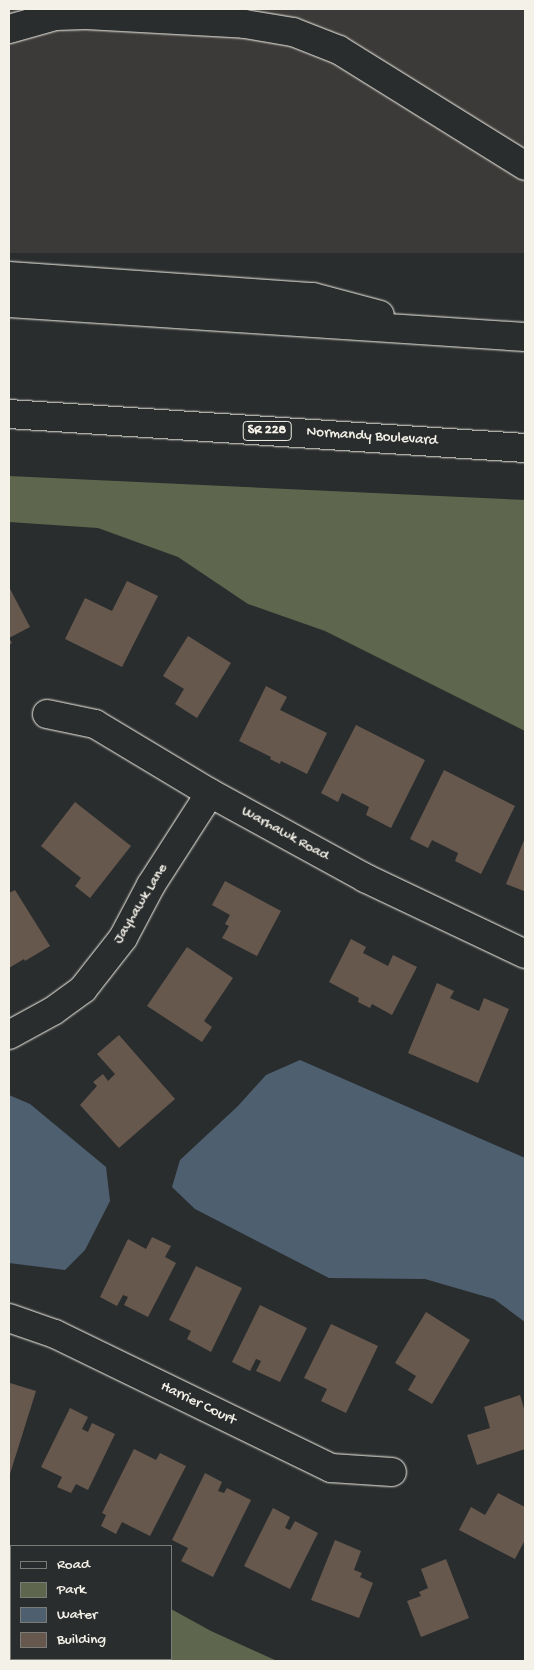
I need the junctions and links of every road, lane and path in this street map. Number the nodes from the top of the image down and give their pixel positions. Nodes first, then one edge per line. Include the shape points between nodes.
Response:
1 (183, 15) edge
2 (9, 28) edge
3 (525, 166) edge
4 (9, 276) edge
5 (9, 303) edge
6 (447, 332) junction
7 (525, 337) edge
8 (9, 414) edge
9 (525, 448) edge
10 (47, 714) dead end
11 (210, 793) junction
12 (525, 954) edge
13 (9, 1035) edge
14 (9, 1318) edge
15 (392, 1472) dead end

1 - 2 street via 69,15 43,18
1 - 3 street via 293,32 324,43
4 - 6 street via 313,297
5 - 6 street
6 - 7 street
8 - 9 street, Normandy Boulevard / SR 228
10 - 11 street, Warhawk Road via 95,724
11 - 12 street, Warhawk Road via 364,878
11 - 13 street, Jayhawk Lane via 151,885 123,938 83,989 53,1011
14 - 15 street, Harrier Court via 55,1334 331,1468

